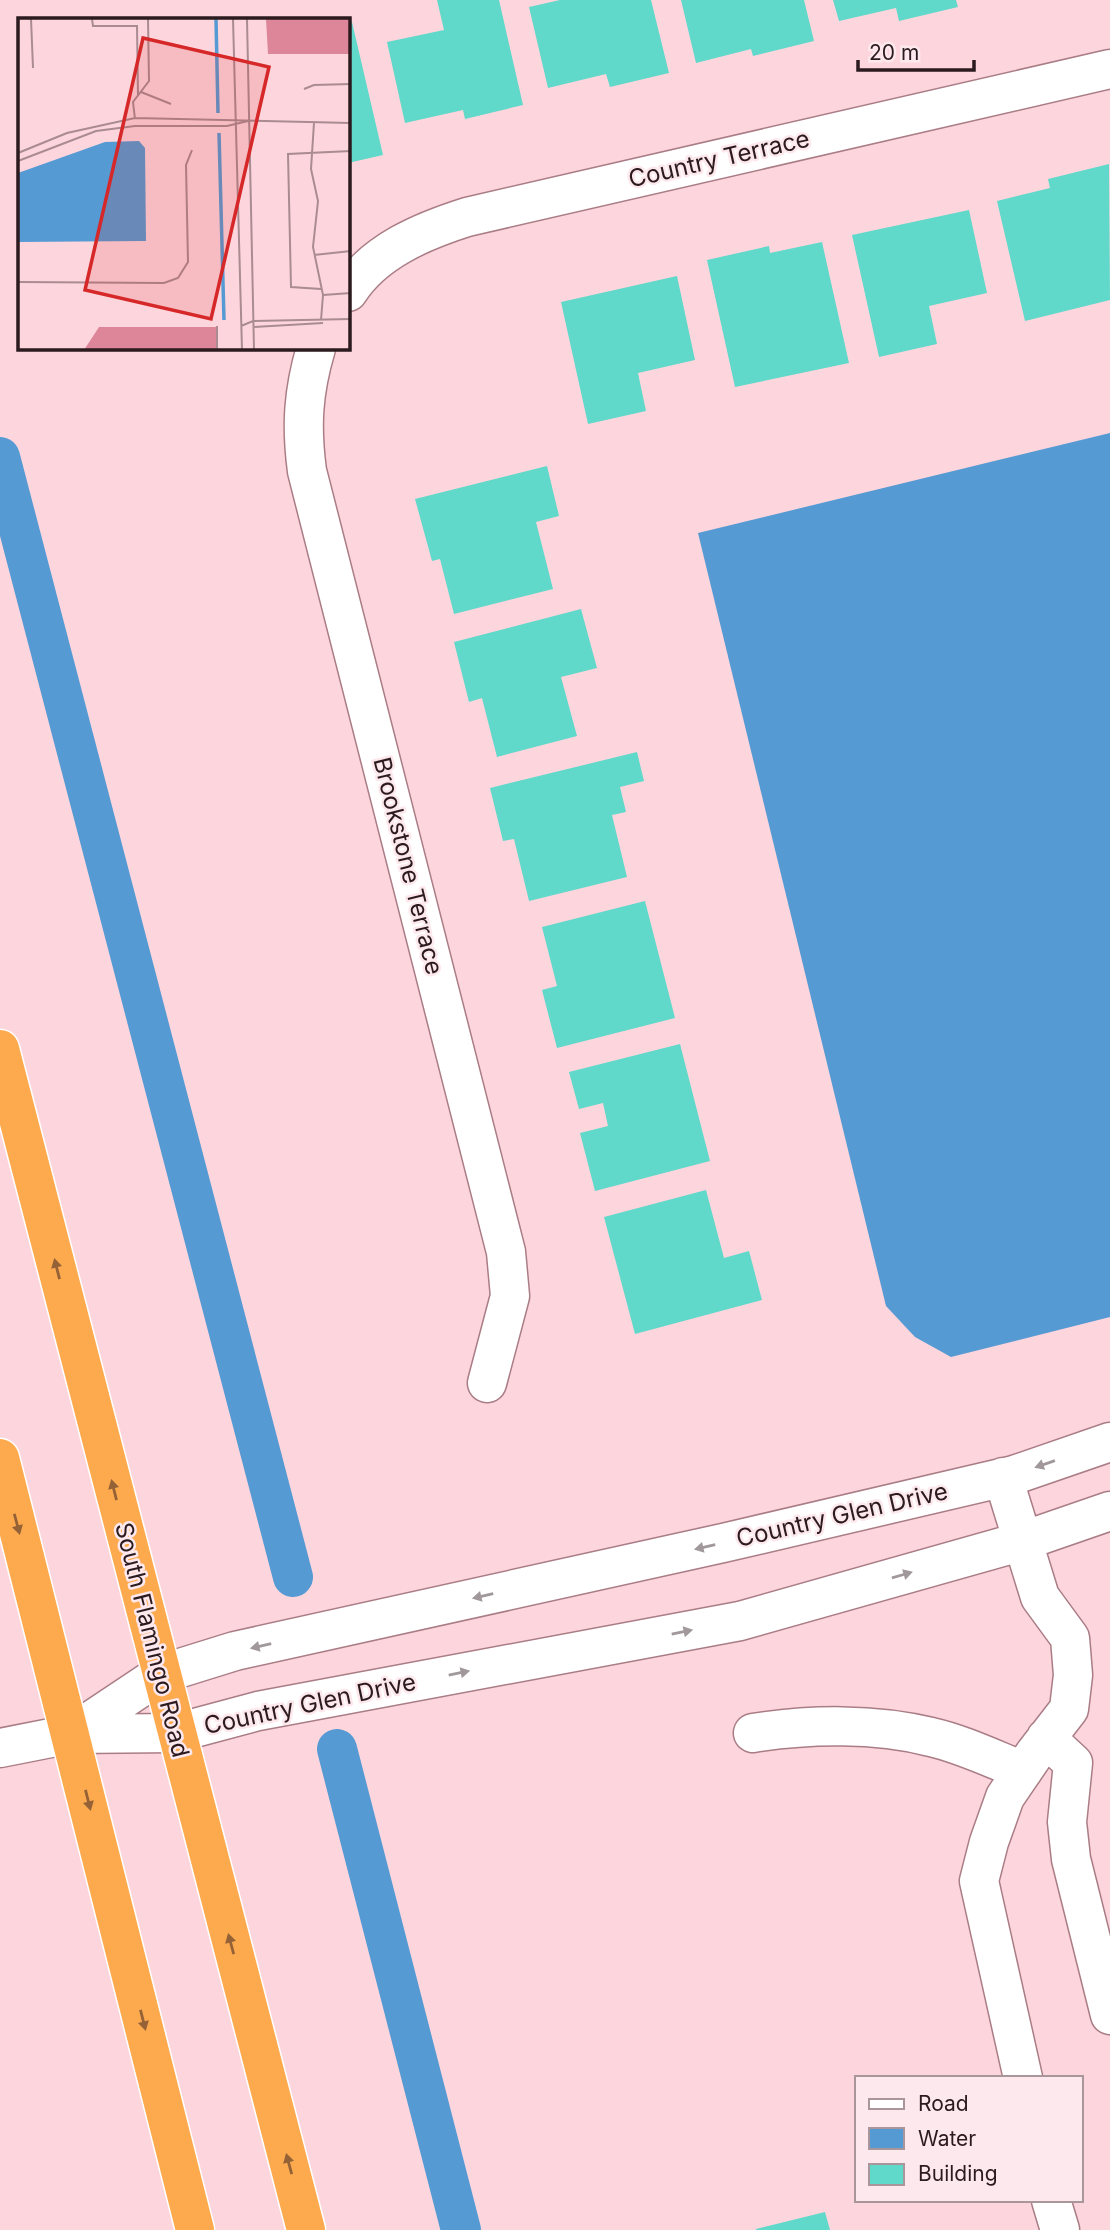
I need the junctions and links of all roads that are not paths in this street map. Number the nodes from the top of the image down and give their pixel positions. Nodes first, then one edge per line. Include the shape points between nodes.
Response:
1 (1110, 69) edge
2 (350, 290) edge
3 (316, 350) edge
4 (0, 1049) edge
5 (487, 1383) dead end
6 (1110, 1442) edge
7 (0, 1458) edge
8 (1003, 1477) junction
9 (1110, 1511) edge
10 (1023, 1541) junction
11 (161, 1674) junction
12 (753, 1732) dead end
13 (176, 1733) junction
14 (71, 1734) junction
15 (1046, 1738) junction
16 (0, 1748) edge
17 (1023, 1771) junction
18 (1110, 2015) edge
19 (1023, 2076) edge
20 (1052, 2202) edge
21 (195, 2230) edge
22 (306, 2230) edge
23 (1060, 2230) edge

1 - 2 street, Country Terrace via 467,217 406,240 374,263
3 - 5 street, Brookstone Terrace via 304,401 307,471 506,1252 510,1296
11 -> 4 highway, South Flamingo Road
6 -> 8 street, Country Glen Drive
7 -> 14 highway
8 - 10 street
8 -> 11 street, Country Glen Drive via 235,1651
9 - 10 street, Country Glen Drive
13 -> 10 street, Country Glen Drive via 258,1711 740,1621
10 - 15 street via 1040,1597 1070,1638 1073,1675 1069,1709
11 - 13 highway, South Flamingo Road
11 - 14 street, Country Glen Drive
12 - 17 street via 876,1728 933,1737
13 - 14 street, Country Glen Drive
22 -> 13 highway, South Flamingo Road
14 - 16 street
14 -> 21 highway
15 - 17 street
15 - 18 street via 1073,1763 1066,1822
17 - 19 street via 1005,1797 979,1881
20 - 23 street

